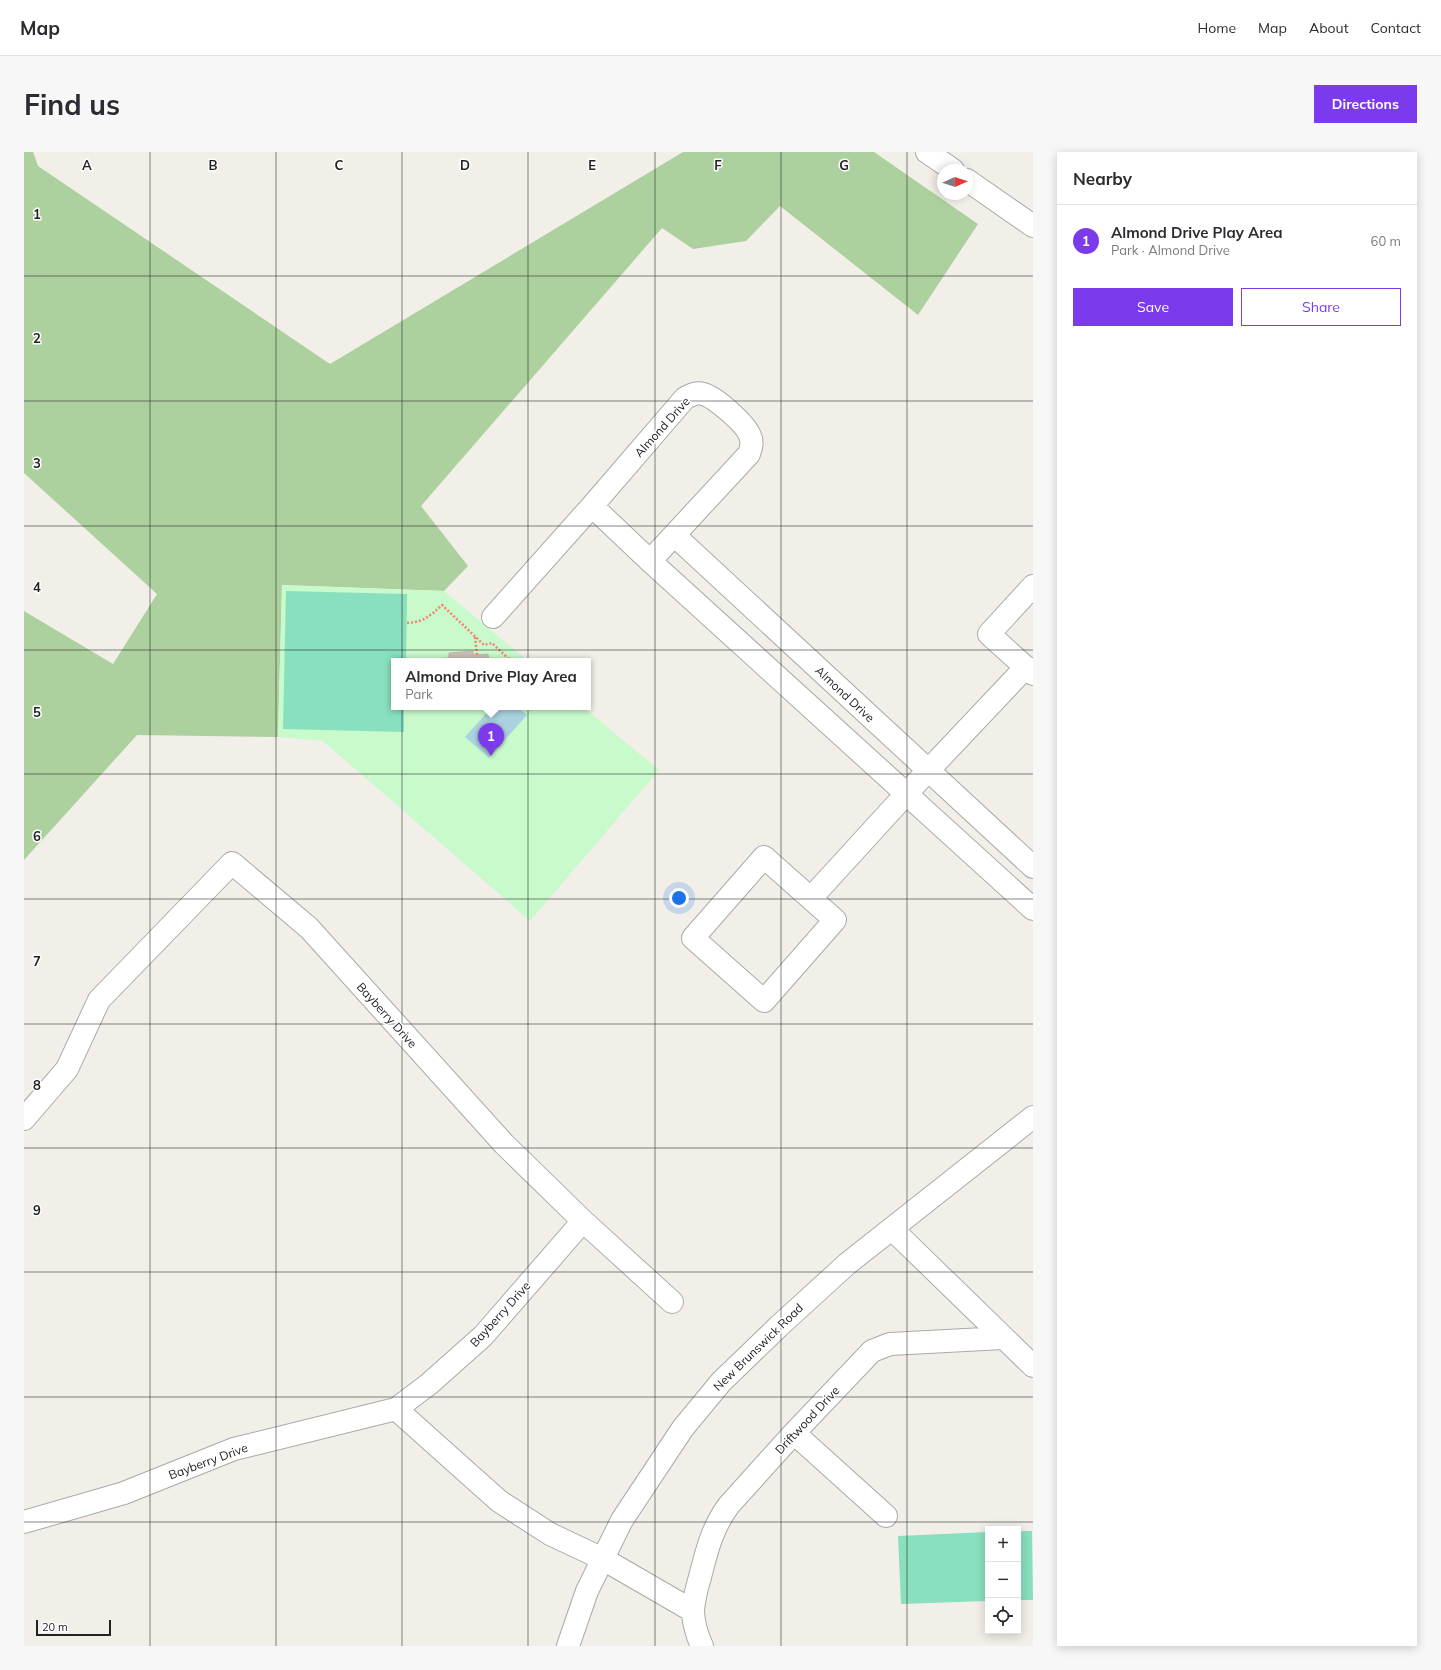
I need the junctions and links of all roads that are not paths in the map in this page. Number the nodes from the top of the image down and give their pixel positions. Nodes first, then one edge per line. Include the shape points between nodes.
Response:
1 (927, 152) edge
2 (944, 164) edge
3 (973, 184) edge
4 (1033, 226) edge
5 (592, 506) junction
6 (674, 535) junction
7 (650, 561) junction
8 (1033, 586) edge
9 (493, 617) dead end
10 (1029, 670) edge
11 (928, 771) junction
12 (906, 794) junction
13 (1033, 867) edge
14 (810, 898) junction
15 (1033, 909) edge
16 (1033, 1118) edge
17 (24, 1119) edge
18 (583, 1221) junction
19 (892, 1229) junction
20 (672, 1302) dead end
21 (1003, 1338) junction
22 (1033, 1366) edge
23 (396, 1409) junction
24 (794, 1433) junction
25 (886, 1516) dead end
26 (24, 1522) edge
27 (603, 1559) junction
28 (693, 1611) junction
29 (568, 1646) edge
30 (702, 1646) edge

1 - 2 street
3 - 4 street
5 - 6 street, Almond Drive via 685,398 693,394 707,395 747,429 751,438 751,448 749,454
5 - 7 street
5 - 9 street, Almond Drive
6 - 7 street, Almond Drive
6 - 11 street, Almond Drive
7 - 12 street
8 - 10 street via 989,634
10 - 11 street
11 - 12 street
11 - 13 street, Almond Drive
12 - 14 street
12 - 15 street
14 - 14 street via 764,857 693,938 764,1001 835,920
16 - 19 street, New Brunswick Road
17 - 18 street, Bayberry Drive via 67,1069 100,1000 232,863 309,928 504,1144
18 - 20 street
18 - 23 street, Bayberry Drive via 483,1336 429,1384
19 - 21 street
19 - 27 street, New Brunswick Road via 847,1264 720,1382 678,1435 622,1520
21 - 22 street
21 - 24 street, Driftwood Drive via 890,1344 879,1347 858,1364
23 - 26 street, Bayberry Drive via 234,1449 124,1493
23 - 27 street via 499,1501 550,1534
24 - 25 street
24 - 28 street, Driftwood Drive via 720,1518 706,1553
27 - 28 street
27 - 29 street, New Brunswick Road via 587,1591
28 - 30 street, Driftwood Drive

